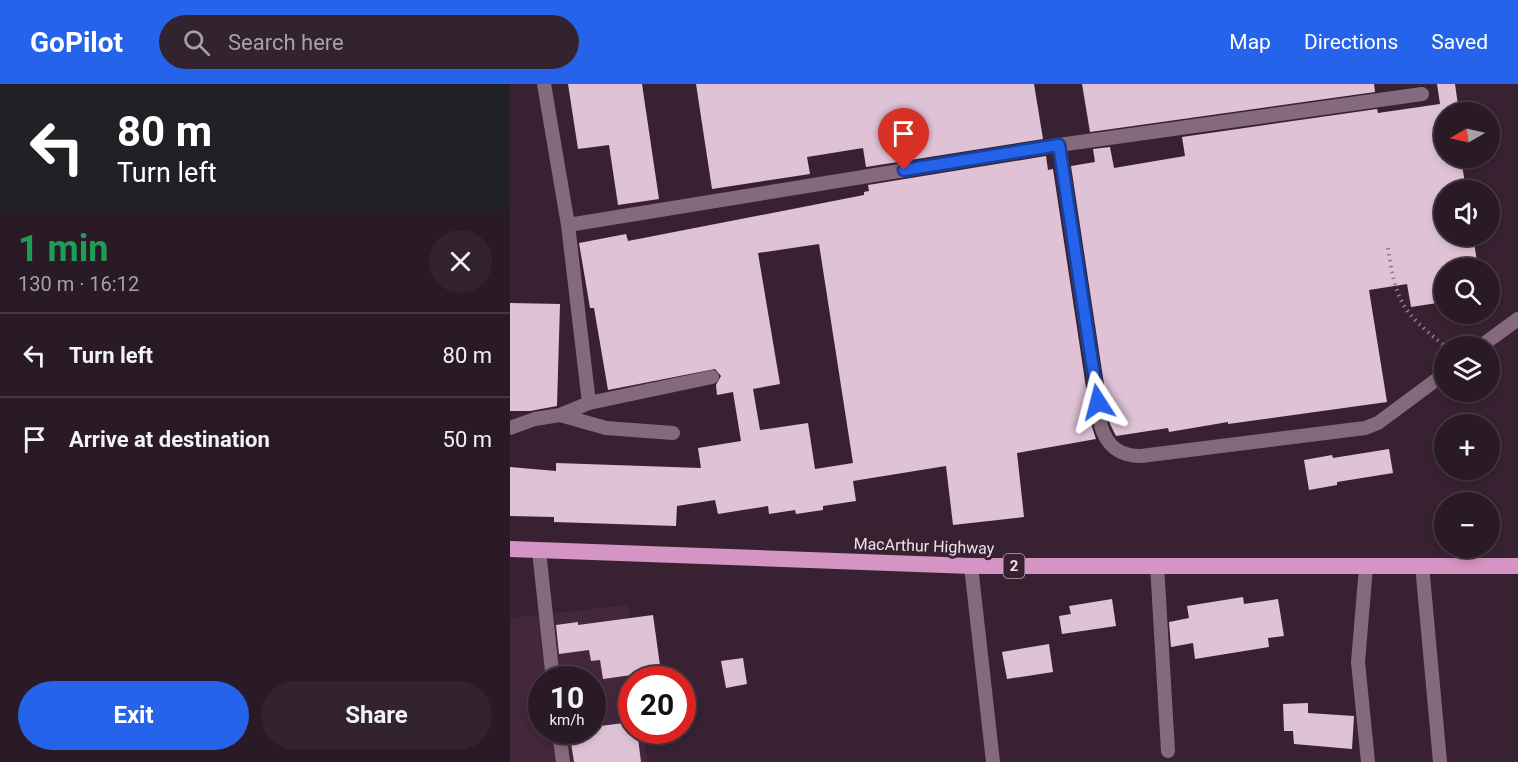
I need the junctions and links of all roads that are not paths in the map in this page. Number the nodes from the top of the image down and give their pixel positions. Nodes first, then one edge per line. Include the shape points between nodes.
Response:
1 (544, 84) edge
2 (1422, 94) dead end
3 (1059, 145) junction
4 (568, 225) junction
5 (1518, 319) edge
6 (1495, 336) edge
7 (712, 377) dead end
8 (1434, 381) edge
9 (589, 403) junction
10 (560, 415) junction
11 (510, 428) edge
12 (673, 434) dead end
13 (510, 549) edge
14 (539, 551) junction
15 (1157, 565) junction
16 (971, 566) junction
17 (1422, 566) junction
18 (1518, 566) edge
19 (1366, 567) junction
20 (552, 666) edge
21 (560, 744) edge
22 (1168, 751) dead end
23 (562, 762) edge
24 (993, 762) edge
25 (1368, 762) edge
26 (1440, 762) edge

1 - 4 lane
2 - 3 lane
3 - 4 lane
3 - 8 lane via 1101,426 1107,442 1123,454 1141,456 1365,428 1378,423
4 - 9 lane
5 - 6 lane
7 - 9 lane
9 - 10 lane
10 - 11 lane
10 - 12 lane via 606,428
13 - 14 highway, MacArthur Highway / 2
14 - 16 highway, MacArthur Highway / 2
14 - 20 lane
15 - 16 highway, MacArthur Highway / 2
15 - 19 highway, MacArthur Highway / 2
15 - 22 lane
16 - 24 lane
17 - 18 highway, MacArthur Highway / 2
17 - 19 highway, MacArthur Highway / 2
17 - 26 lane
19 - 25 lane via 1358,662
21 - 23 lane

